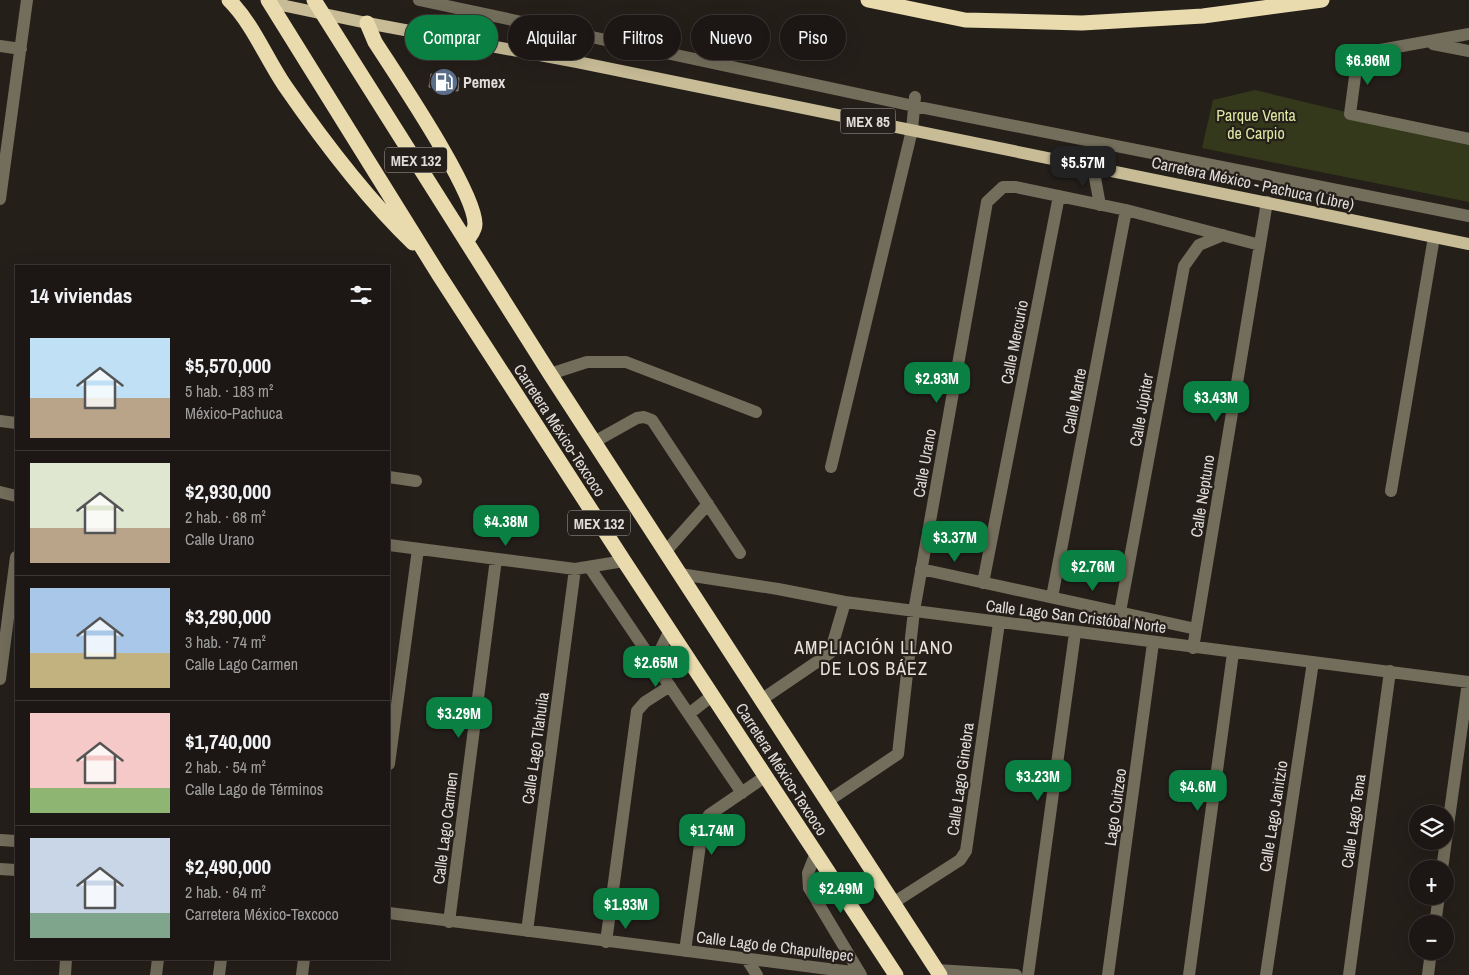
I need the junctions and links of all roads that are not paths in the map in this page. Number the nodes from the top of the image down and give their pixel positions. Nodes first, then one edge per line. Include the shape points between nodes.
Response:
1 (27, 0) edge
2 (229, 0) edge
3 (267, 0) edge
4 (314, 0) edge
5 (419, 0) edge
6 (868, 0) edge
7 (1322, 0) edge
8 (367, 23) junction
9 (1469, 34) edge
10 (1428, 43) junction
11 (0, 46) edge
12 (21, 49) junction
13 (1469, 51) edge
14 (915, 102) junction
15 (912, 130) junction
16 (1469, 139) edge
17 (1093, 167) junction
18 (1059, 196) junction
19 (0, 199) edge
20 (1267, 202) junction
21 (1100, 204) junction
22 (1126, 210) junction
23 (1469, 216) edge
24 (1223, 235) junction
25 (1434, 237) junction
26 (466, 241) junction
27 (1469, 244) edge
28 (1260, 245) junction
29 (430, 259) junction
30 (550, 374) junction
31 (756, 412) dead end
32 (0, 421) edge
33 (15, 423) edge
34 (594, 442) junction
35 (831, 468) dead end
36 (390, 477) edge
37 (416, 481) dead end
38 (1391, 491) dead end
39 (0, 492) edge
40 (15, 496) edge
41 (708, 504) junction
42 (390, 545) edge
43 (418, 549) junction
44 (666, 552) junction
45 (740, 553) dead end
46 (496, 560) junction
47 (624, 561) junction
48 (15, 565) edge
49 (590, 568) junction
50 (575, 569) junction
51 (921, 569) junction
52 (680, 574) junction
53 (983, 583) junction
54 (1052, 598) junction
55 (845, 602) junction
56 (914, 611) junction
57 (1120, 612) junction
58 (998, 622) junction
59 (1196, 629) junction
60 (670, 630) junction
61 (1075, 633) junction
62 (1153, 643) junction
63 (1193, 648) junction
64 (1233, 653) junction
65 (654, 661) junction
66 (1313, 662) junction
67 (1390, 671) junction
68 (0, 679) edge
69 (1469, 682) edge
70 (670, 686) junction
71 (712, 695) junction
72 (761, 700) junction
73 (690, 713) junction
74 (390, 757) edge
75 (766, 776) junction
76 (742, 794) junction
77 (828, 801) junction
78 (0, 840) edge
79 (15, 842) edge
80 (816, 853) junction
81 (1443, 860) edge
82 (0, 868) edge
83 (15, 870) edge
84 (893, 903) junction
85 (390, 913) edge
86 (449, 922) junction
87 (527, 931) junction
88 (606, 942) junction
89 (685, 951) junction
90 (746, 958) junction
91 (66, 960) edge
92 (158, 960) edge
93 (221, 960) edge
94 (304, 960) edge
95 (1430, 960) edge
96 (939, 973) edge
97 (861, 974) edge
98 (65, 975) edge
99 (156, 975) edge
100 (219, 975) edge
101 (302, 975) edge
102 (756, 975) edge
103 (896, 975) edge
104 (1016, 975) edge
105 (1028, 975) edge
106 (1108, 975) edge
107 (1189, 975) edge
108 (1266, 975) edge
109 (1348, 975) edge
110 (1428, 975) edge

1 - 12 street
2 - 29 highway via 248,24 286,88 350,173 381,210
3 - 8 main road, Carretera México - Pachuca (Libre) / MEX 85
3 - 29 highway, Carretera México-Texcoco / MEX 132
4 - 26 highway, Carretera México-Texcoco / MEX 132
5 - 14 street
6 - 7 highway via 965,20 1082,23 1203,16
8 - 15 main road, Carretera México - Pachuca (Libre) / MEX 85
8 - 26 highway via 375,42 469,200 475,223
9 - 10 street
10 - 13 street
10 - 16 street via 1358,54 1350,114
11 - 12 street
12 - 19 street
14 - 15 street
14 - 23 street
15 - 17 main road, Carretera México - Pachuca (Libre) / MEX 85
15 - 35 street
17 - 20 main road, Carretera México - Pachuca (Libre) / MEX 85
17 - 21 street
18 - 21 street
18 - 51 street, Calle Urano via 1003,187 987,202
18 - 53 street, Calle Mercurio
20 - 25 main road, Carretera México - Pachuca (Libre) / MEX 85
20 - 28 street, Calle Neptuno
21 - 22 street
22 - 24 street
22 - 54 street, Calle Marte
24 - 28 street
24 - 57 street, Calle Júpiter via 1199,245 1184,266
25 - 27 main road, Carretera México - Pachuca (Libre) / MEX 85
25 - 38 street
26 - 30 highway, Carretera México-Texcoco / MEX 132
28 - 59 street, Calle Neptuno
29 - 47 highway, Carretera México-Texcoco / MEX 132
30 - 31 street via 587,362 626,362
30 - 34 highway, Carretera México-Texcoco / MEX 132
32 - 33 street
34 - 41 street via 637,418 652,420
34 - 44 highway, Carretera México-Texcoco / MEX 132
36 - 37 street
39 - 40 street
41 - 44 street
41 - 45 street
42 - 43 street
43 - 46 street
43 - 74 street
44 - 52 highway, Carretera México-Texcoco / MEX 132
46 - 50 street
46 - 86 street, Calle Lago Carmen
47 - 49 street
47 - 60 highway, Carretera México-Texcoco / MEX 132
48 - 68 street
49 - 50 street
49 - 65 street
50 - 87 street, Calle Lago Tlahuila
51 - 53 street, Calle Lago San Cristóbal Norte
51 - 56 street, Calle Urano
52 - 55 street, Calle Lago San Cristóbal Norte
52 - 72 highway, Carretera México-Texcoco / MEX 132
53 - 54 street, Calle Lago San Cristóbal Norte
54 - 57 street, Calle Lago San Cristóbal Norte
55 - 56 street, Calle Lago San Cristóbal Norte
55 - 72 street via 830,653
56 - 58 street, Calle Lago San Cristóbal Norte
56 - 77 street, Calle Urano via 898,754
57 - 59 street, Calle Lago San Cristóbal Norte
58 - 61 street, Calle Lago San Cristóbal Norte
58 - 84 street, Calle Lago Ginebra via 966,851 960,860
59 - 63 street, Calle Neptuno
60 - 65 street
60 - 71 highway, Carretera México-Texcoco / MEX 132
61 - 62 street, Calle Lago San Cristóbal Norte
61 - 105 street
62 - 63 street, Calle Lago San Cristóbal Norte
62 - 106 street, Lago Cuitzeo
63 - 64 street, Calle Lago San Cristóbal Norte
64 - 66 street, Calle Lago San Cristóbal Norte
64 - 107 street
65 - 70 street
66 - 67 street, Calle Lago San Cristóbal Norte
66 - 108 street, Calle Lago Janitzio
67 - 69 street, Calle Lago San Cristóbal Norte
67 - 109 street, Calle Lago Tena
69 - 81 street
70 - 73 street
70 - 88 street via 637,711
71 - 73 street
71 - 75 highway, Carretera México-Texcoco / MEX 132
72 - 77 highway, Carretera México-Texcoco / MEX 132
73 - 76 street
75 - 76 street
75 - 80 highway, Carretera México-Texcoco / MEX 132
76 - 89 street via 709,815 703,824
77 - 84 highway, Carretera México-Texcoco / MEX 132
78 - 79 street
80 - 97 street via 808,873 809,888
80 - 103 highway, Carretera México-Texcoco / MEX 132
82 - 83 street
84 - 96 highway, Carretera México-Texcoco / MEX 132
85 - 86 street, Calle Lago de Chapultepec
86 - 87 street, Calle Lago de Chapultepec
87 - 88 street, Calle Lago de Chapultepec
88 - 89 street, Calle Lago de Chapultepec
89 - 90 street, Calle Lago de Chapultepec
90 - 97 street, Calle Lago de Chapultepec
90 - 102 street
91 - 98 street
92 - 99 street
93 - 100 street
94 - 101 street
95 - 110 street
96 - 104 street

